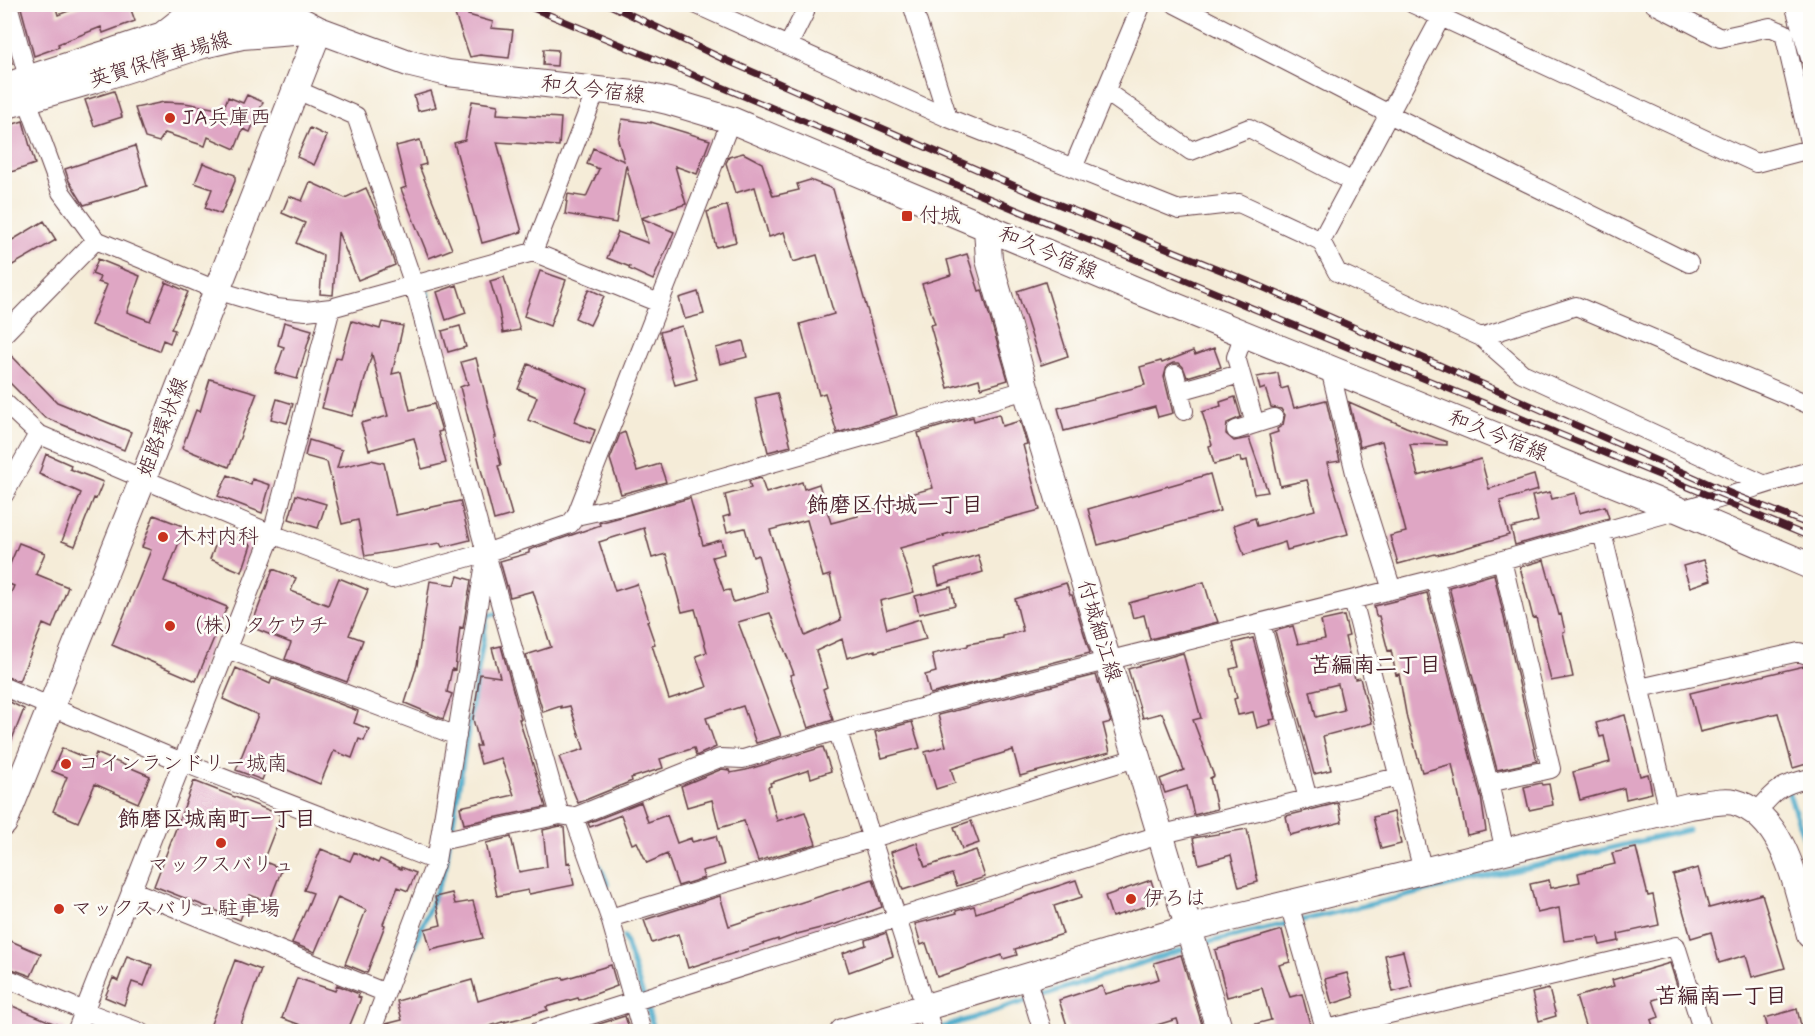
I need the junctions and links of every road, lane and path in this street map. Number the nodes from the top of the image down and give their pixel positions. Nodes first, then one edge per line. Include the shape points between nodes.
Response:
1 (8, 4) edge
2 (190, 4) edge
3 (269, 4) edge
4 (694, 4) edge
5 (802, 4) edge
6 (912, 4) edge
7 (1142, 4) edge
8 (1175, 4) edge
9 (1413, 4) edge
10 (1654, 4) edge
11 (1794, 4) edge
12 (1444, 11) edge
13 (296, 17) junction
14 (319, 30) junction
15 (161, 35) junction
16 (788, 46) junction
17 (1810, 58) edge
18 (597, 88) junction
19 (297, 90) junction
20 (1105, 91) junction
21 (16, 93) edge
22 (1389, 114) junction
23 (948, 118) junction
24 (731, 120) junction
25 (1810, 142) edge
26 (1073, 168) junction
27 (1353, 182) junction
28 (987, 228) junction
29 (96, 240) junction
30 (1321, 241) junction
31 (533, 252) junction
32 (1689, 263) dead end
33 (414, 285) junction
34 (216, 290) junction
35 (660, 303) junction
36 (331, 308) junction
37 (1244, 333) junction
38 (4, 334) edge
39 (1481, 337) junction
40 (1330, 369) junction
41 (1240, 374) junction
42 (1026, 390) junction
43 (4, 402) edge
44 (1810, 405) edge
45 (1184, 411) dead end
46 (1274, 418) dead end
47 (1255, 424) junction
48 (1236, 430) dead end
49 (38, 434) junction
50 (1810, 471) edge
51 (143, 479) junction
52 (1763, 484) junction
53 (4, 495) edge
54 (1679, 510) junction
55 (576, 516) junction
56 (1602, 532) junction
57 (272, 534) junction
58 (486, 553) junction
59 (1502, 560) junction
60 (1810, 566) edge
61 (1435, 579) junction
62 (1392, 590) junction
63 (1353, 600) junction
64 (1261, 623) junction
65 (227, 649) junction
66 (1810, 656) edge
67 (1108, 660) junction
68 (4, 687) edge
69 (1640, 688) junction
70 (51, 708) junction
71 (838, 732) junction
72 (456, 736) junction
73 (1136, 758) junction
74 (182, 762) junction
75 (1398, 777) junction
76 (1810, 778) edge
77 (1490, 783) junction
78 (1308, 799) junction
79 (1669, 811) junction
80 (1757, 812) junction
81 (567, 816) junction
82 (4, 823) edge
83 (1159, 835) junction
84 (872, 838) junction
85 (440, 841) junction
86 (1505, 851) junction
87 (436, 861) junction
88 (1422, 871) junction
89 (131, 890) junction
90 (1289, 904) junction
91 (897, 917) junction
92 (610, 918) junction
93 (1189, 928) junction
94 (1810, 935) edge
95 (4, 977) edge
96 (1026, 977) junction
97 (386, 993) junction
98 (634, 1000) junction
99 (84, 1011) junction
100 (930, 1020) edge
101 (1326, 1030) edge
102 (76, 1032) edge
103 (140, 1032) edge
104 (371, 1032) edge
105 (537, 1032) edge
106 (642, 1032) edge
107 (843, 1032) edge
108 (1043, 1032) edge
109 (1220, 1032) edge
110 (1703, 1032) edge

1 - 21 street
2 - 15 main road via 187,15
3 - 13 main road, 和久今宿線
4 - 16 street
5 - 16 street via 805,12
6 - 23 street
7 - 20 street
8 - 22 street
9 - 12 street
10 - 25 street via 1720,38 1770,27 1784,33
11 - 17 street
12 - 22 street
12 - 25 street via 1756,163
13 - 14 main road, 和久今宿線
13 - 15 main road, 英賀保停車場線 via 261,15
14 - 18 main road, 和久今宿線 via 411,64 448,73
14 - 19 main road, 姫路環状線
14 - 21 main road, 英賀保停車場線 via 242,36
15 - 21 main road, 英賀保停車場線
16 - 23 street
18 - 24 main road, 和久今宿線 via 668,101
18 - 31 street
19 - 33 street via 356,116
19 - 34 main road, 姫路環状線
20 - 26 street
20 - 27 street via 1191,151 1249,128
21 - 29 street via 61,192
22 - 27 street
22 - 32 street
23 - 26 street
24 - 28 main road, 和久今宿線
24 - 35 street
26 - 30 street via 1179,210 1239,203
27 - 30 street
28 - 37 main road, 和久今宿線
28 - 42 main road, 付城細江線 via 989,260
29 - 34 street
29 - 38 street
30 - 39 street via 1336,272
31 - 33 street
31 - 35 street
33 - 36 street
33 - 58 street
34 - 36 street via 276,308
34 - 51 main road, 姫路環状線
35 - 55 street
36 - 57 street
37 - 40 main road, 和久今宿線
37 - 41 street via 1236,357
39 - 44 street via 1576,306
39 - 52 street via 1522,373
40 - 54 main road, 和久今宿線
40 - 62 street via 1355,473
41 - 45 street via 1177,383
41 - 47 street
42 - 55 street
42 - 67 main road, 付城細江線
43 - 49 street
46 - 47 street
47 - 48 street
49 - 51 street
49 - 53 street
50 - 52 street
51 - 57 street
51 - 70 main road, 姫路環状線
52 - 54 street
54 - 56 street
54 - 60 main road, 和久今宿線
55 - 58 street via 570,524
56 - 59 street
56 - 69 street
57 - 58 street via 392,579
57 - 65 street
58 - 72 street
58 - 81 street
59 - 61 street
59 - 77 street via 1551,769
61 - 62 street
61 - 77 street
62 - 63 street
63 - 64 street
63 - 75 street
64 - 67 street
64 - 78 street
65 - 72 street
65 - 74 street
66 - 69 street via 1799,652
67 - 71 street
67 - 73 main road, 付城細江線
68 - 70 street
69 - 79 street
70 - 74 street
70 - 82 main road, 姫路環状線
71 - 81 street via 743,759 720,758
71 - 84 street
72 - 85 street
73 - 83 main road, 付城細江線
73 - 84 street
74 - 87 street
74 - 89 street
75 - 78 street
75 - 88 street
76 - 80 street via 1775,791
77 - 86 street
78 - 83 street
79 - 80 main road via 1732,801
79 - 86 main road
80 - 94 main road via 1784,849
81 - 85 street
81 - 92 street
83 - 91 street
83 - 93 main road, 付城細江線
84 - 91 street
84 - 92 street
85 - 87 street
86 - 88 main road
87 - 97 street
88 - 90 main road
89 - 97 street
89 - 99 street
90 - 93 main road
90 - 101 street
91 - 98 street
91 - 100 street
92 - 98 street
93 - 96 main road
93 - 109 main road, 付城細江線
95 - 99 street
96 - 100 main road
96 - 108 street
97 - 104 street
98 - 105 street
98 - 106 street
99 - 102 street
99 - 103 street
100 - 107 main road
101 - 110 street via 1676,946

